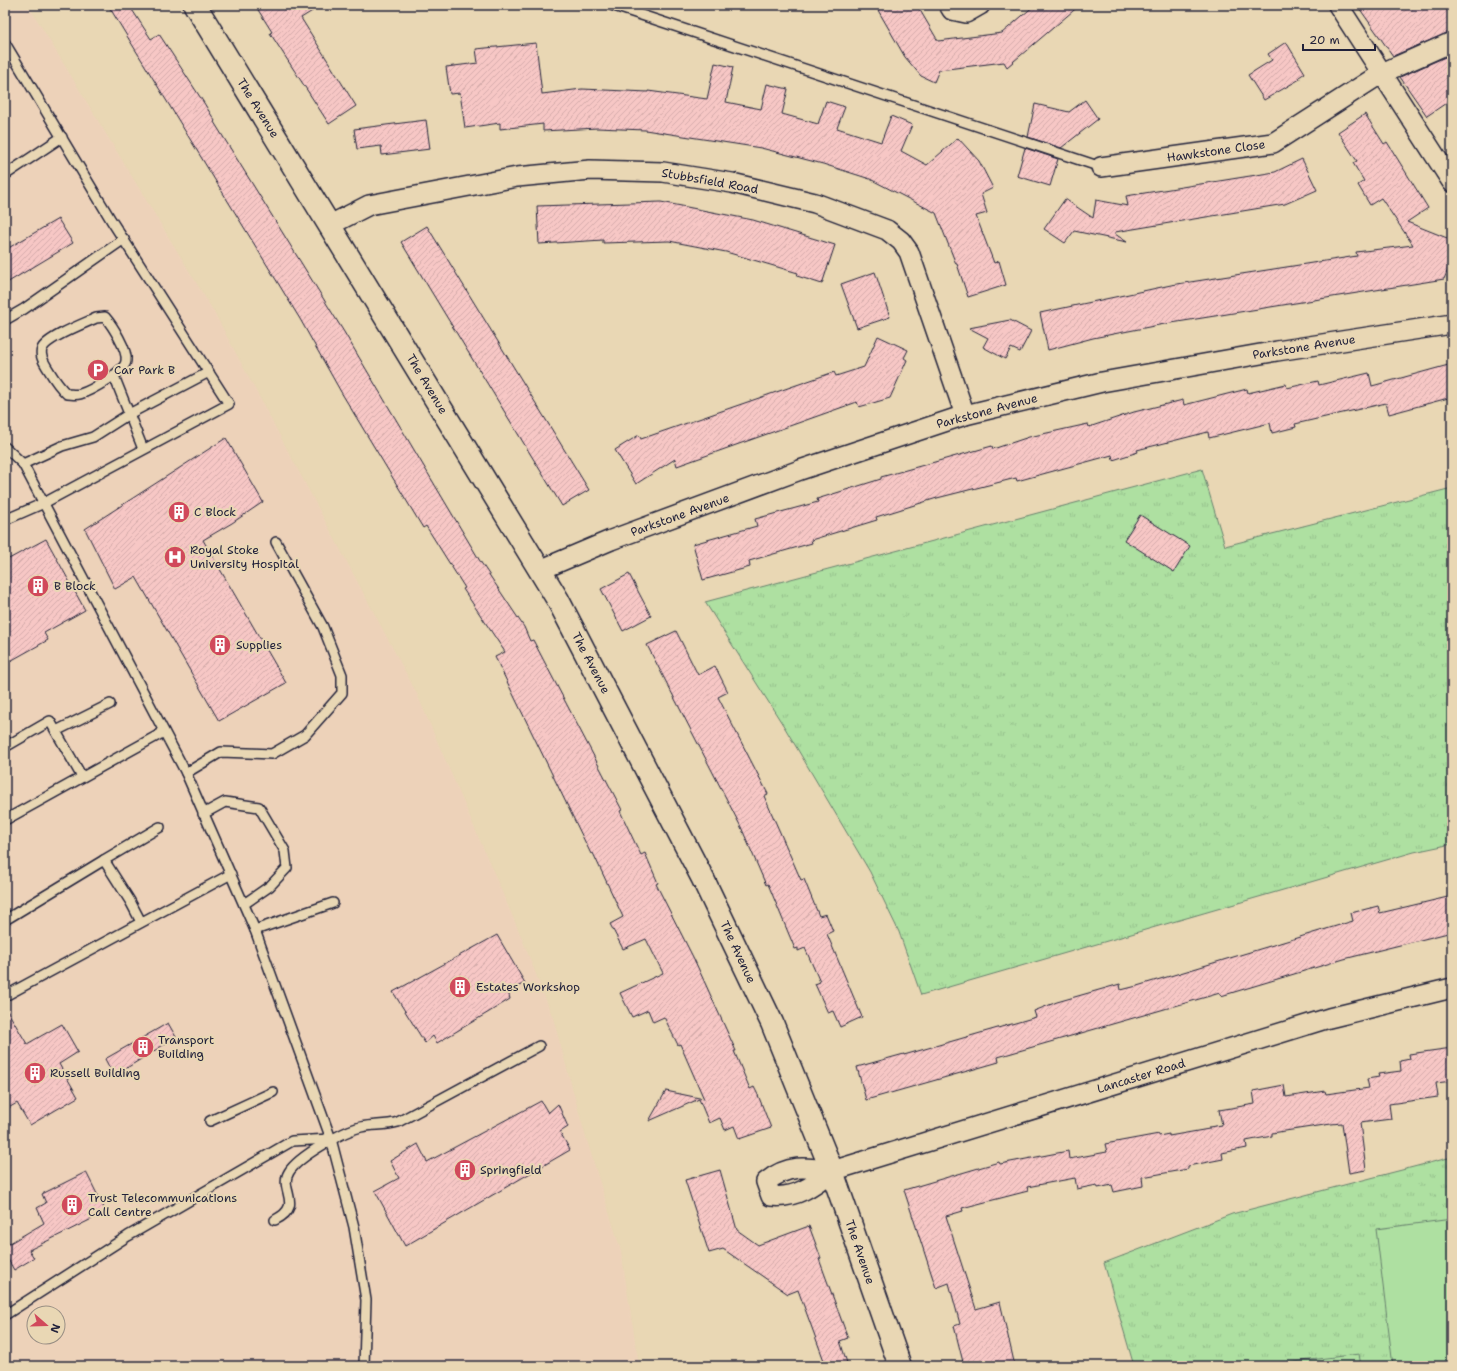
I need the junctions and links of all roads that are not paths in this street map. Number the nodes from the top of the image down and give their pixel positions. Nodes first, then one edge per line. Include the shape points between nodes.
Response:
1 (195, 5) edge
2 (611, 5) edge
3 (949, 5) edge
4 (980, 5) edge
5 (1338, 5) edge
6 (1452, 42) edge
7 (5, 43) edge
8 (1382, 73) junction
9 (62, 137) junction
10 (1101, 167) joint
11 (5, 175) edge
12 (1452, 182) edge
13 (330, 225) junction
14 (124, 239) junction
15 (5, 320) edge
16 (1452, 324) edge
17 (209, 372) junction
18 (114, 376) junction
19 (129, 414) junction
20 (965, 415) junction
21 (5, 447) edge
22 (143, 449) junction
23 (23, 464) junction
24 (44, 503) junction
25 (5, 520) edge
26 (276, 542) dead end
27 (540, 570) junction
28 (110, 704) dead end
29 (56, 732) junction
30 (164, 732) junction
31 (5, 747) edge
32 (186, 773) junction
33 (82, 777) junction
34 (203, 814) junction
35 (5, 820) edge
36 (160, 827) dead end
37 (104, 860) junction
38 (231, 874) junction
39 (333, 903) dead end
40 (244, 904) junction
41 (5, 920) edge
42 (141, 922) junction
43 (255, 930) junction
44 (1452, 988) edge
45 (5, 996) edge
46 (539, 1046) dead end
47 (273, 1092) dead end
48 (210, 1121) dead end
49 (331, 1139) junction
50 (832, 1171) junction
51 (275, 1220) dead end
52 (5, 1316) edge
53 (364, 1366) edge
54 (900, 1366) edge

1 - 13 street, The Avenue
2 - 10 lane
3 - 4 street via 952,10 966,13
5 - 8 street
6 - 8 street, Hawkstone Close
7 - 9 lane
8 - 10 street, Hawkstone Close via 1273,143
8 - 12 street
9 - 11 lane
9 - 14 lane
13 - 20 street, Stubbsfield Road via 369,205 517,177 590,170 663,172 732,183 815,203 887,230 905,246
13 - 27 street, The Avenue
14 - 15 lane
14 - 17 lane
16 - 20 street, Parkstone Avenue via 1102,382
17 - 19 lane
17 - 22 lane via 229,404
18 - 18 lane via 80,394 67,394 58,386 46,365 41,355 42,348 49,341 96,318 105,317 122,344 127,359 126,365
18 - 19 lane
19 - 22 lane
19 - 23 lane via 93,437 62,446
20 - 27 street, Parkstone Avenue via 800,470 611,540
21 - 23 lane
22 - 24 lane
23 - 24 lane
24 - 25 lane
24 - 30 lane
26 - 32 lane via 323,627 342,675 342,693 305,735 272,754 221,752
27 - 50 street, The Avenue via 562,607 703,879 772,1023
28 - 29 lane
29 - 31 lane via 50,721
29 - 33 lane
30 - 32 lane
30 - 33 lane
32 - 34 lane
33 - 35 lane
34 - 38 lane
34 - 40 lane via 225,802 259,807 285,851 287,868 270,886
36 - 37 lane
37 - 41 lane
37 - 42 lane
38 - 40 lane
38 - 42 lane
39 - 43 lane
40 - 43 lane
42 - 45 lane
43 - 49 lane
44 - 50 street, Lancaster Road via 1329,1018
46 - 49 lane via 398,1122 387,1126 361,1127
47 - 48 lane
49 - 51 lane via 288,1172 290,1206 286,1215
49 - 52 lane via 292,1141 128,1236
49 - 53 lane via 354,1227 366,1300
50 - 54 street, The Avenue

